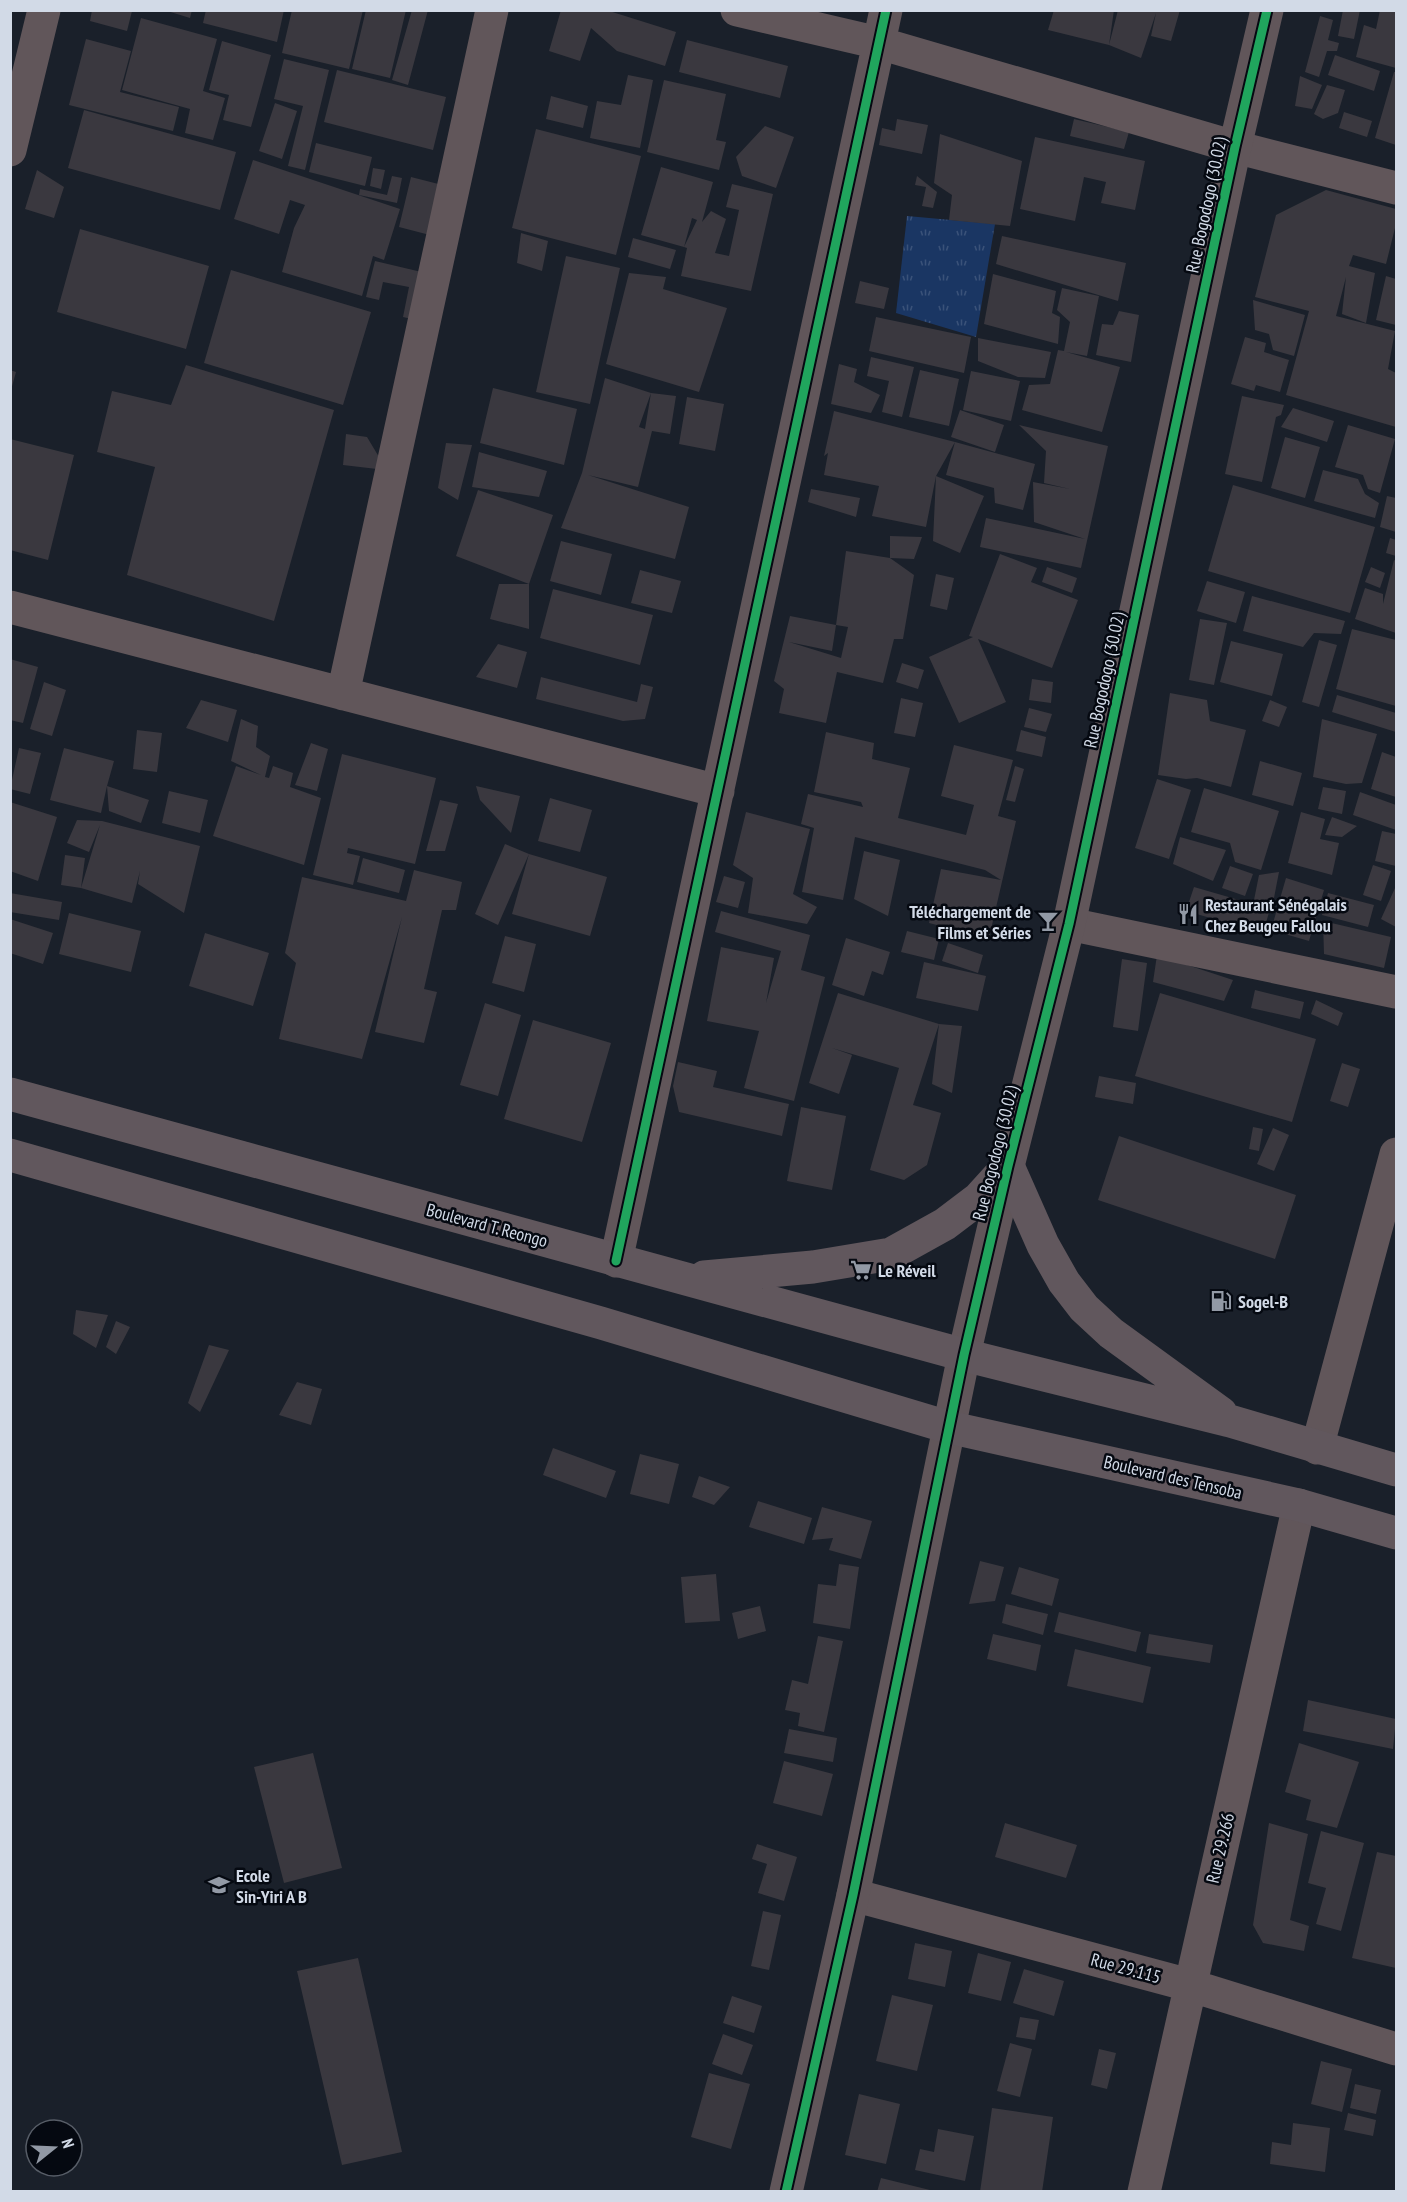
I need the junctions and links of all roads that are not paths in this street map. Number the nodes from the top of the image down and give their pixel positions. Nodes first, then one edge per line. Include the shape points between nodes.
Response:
1 (44, 10) edge
2 (492, 10) edge
3 (737, 10) edge
4 (886, 10) edge
5 (1267, 10) edge
6 (879, 43) junction
7 (1235, 147) junction
8 (10, 150) edge
9 (1396, 188) edge
10 (10, 607) edge
11 (343, 694) junction
12 (718, 791) junction
13 (1069, 924) junction
14 (1396, 992) edge
15 (10, 1094) edge
16 (1396, 1154) edge
17 (10, 1155) edge
18 (1008, 1166) junction
19 (616, 1261) junction
20 (684, 1279) junction
21 (964, 1354) junction
22 (1230, 1421) junction
23 (948, 1427) junction
24 (1317, 1448) junction
25 (1396, 1470) edge
26 (1299, 1505) junction
27 (1396, 1533) edge
28 (853, 1895) junction
29 (1189, 1984) junction
30 (1396, 2049) edge
31 (786, 2192) edge
32 (1144, 2192) edge

1 - 8 street
2 - 11 street
3 - 6 street
4 - 6 street
5 - 7 street, Rue Bogodogo (30.02)
6 - 7 street
6 - 12 street
7 - 9 street
7 - 13 street, Rue Bogodogo (30.02)
10 - 11 street
11 - 12 street
12 - 19 street
13 - 14 street
13 - 18 street, Rue Bogodogo (30.02)
15 - 19 main road, Boulevard T. Reongo
16 - 24 street
17 - 23 main road via 601,1323
18 - 20 main road via 978,1199 945,1224 891,1254 813,1267
18 - 21 street, Rue Bogodogo (30.02)
18 - 22 main road via 1043,1245 1084,1308 1111,1333
19 - 20 main road, Boulevard T. Reongo
20 - 21 main road, Boulevard T. Reongo
21 - 22 main road
21 - 23 street, Rue Bogodogo (30.02)
22 - 24 main road
23 - 26 main road, Boulevard des Tensoba
23 - 28 street, Rue Bogodogo (30.02)
24 - 25 main road
26 - 27 main road, Boulevard des Tensoba
26 - 29 street, Rue 29.266
28 - 29 street, Rue 29.115
28 - 31 street, Rue Bogodogo (30.02)
29 - 30 street, Rue 29.115
29 - 32 street, Rue 29.266

